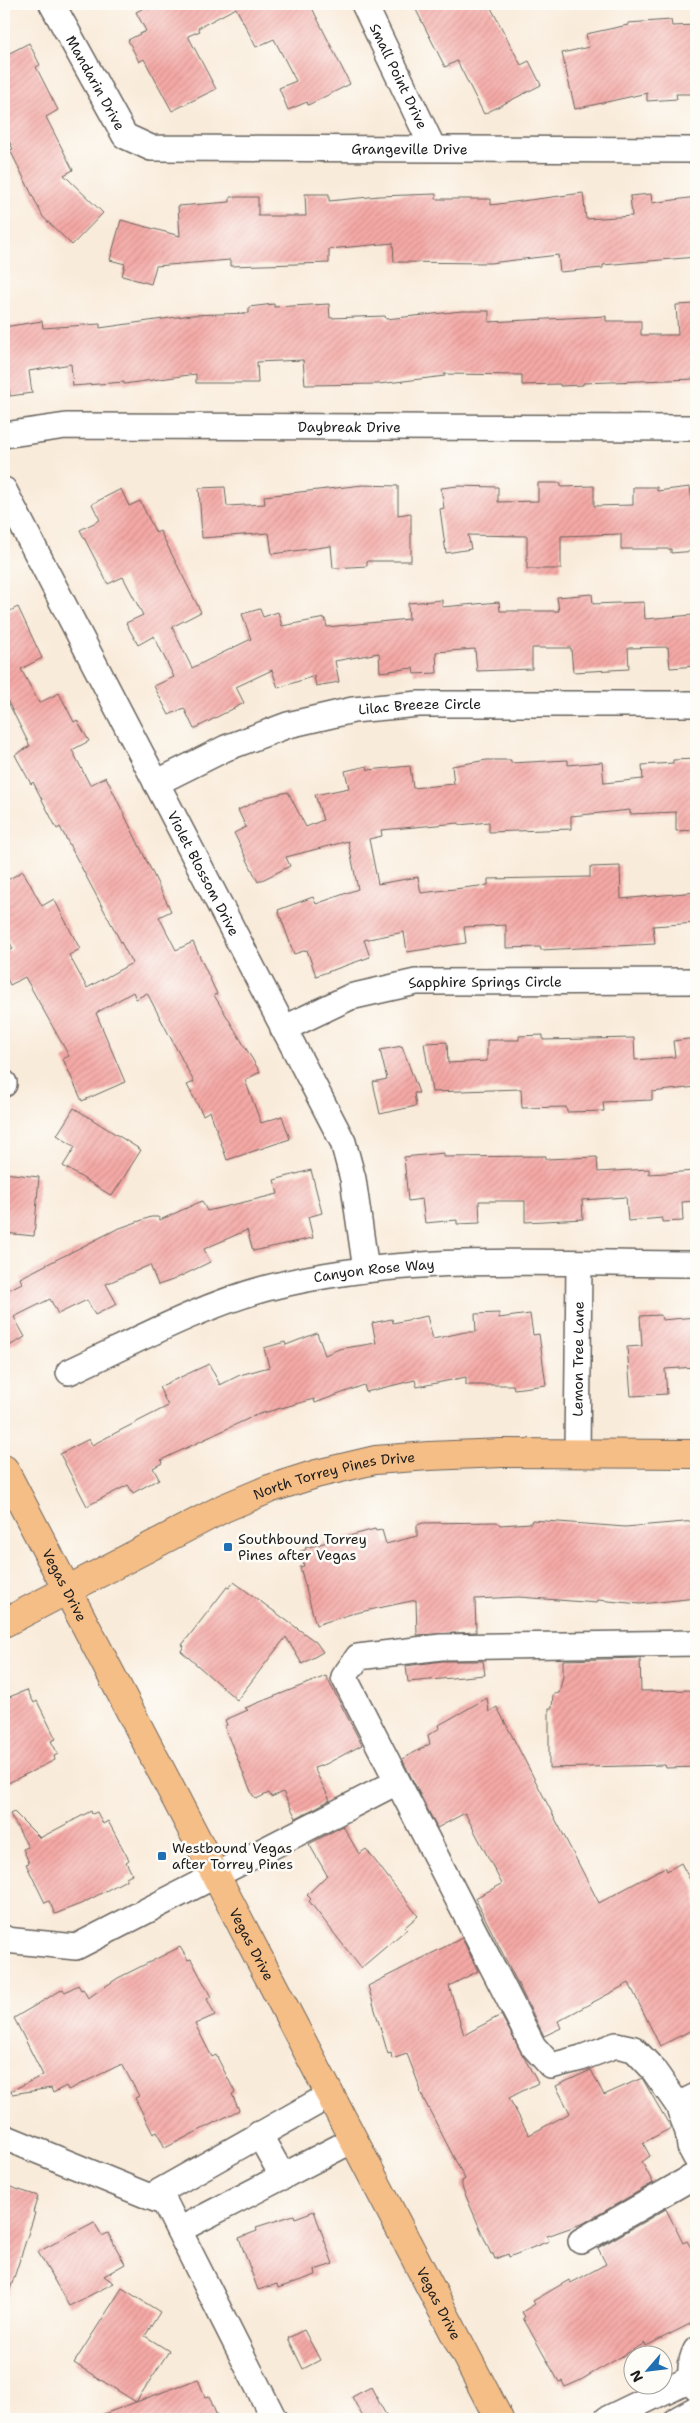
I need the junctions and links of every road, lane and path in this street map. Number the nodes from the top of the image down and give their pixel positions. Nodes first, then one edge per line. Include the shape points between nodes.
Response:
1 (52, 4) edge
2 (364, 4) edge
3 (125, 136) joint
4 (433, 148) junction
5 (696, 150) edge
6 (696, 428) edge
7 (4, 435) edge
8 (4, 490) edge
9 (696, 704) edge
10 (156, 783) junction
11 (696, 981) edge
12 (283, 1029) junction
13 (579, 1264) junction
14 (696, 1264) edge
15 (366, 1270) junction
16 (69, 1372) dead end
17 (577, 1454) junction
18 (696, 1454) edge
19 (4, 1469) edge
20 (67, 1590) junction
21 (4, 1623) edge
22 (696, 1642) edge
23 (397, 1782) junction
24 (216, 1876) junction
25 (4, 1938) edge
26 (330, 2095) junction
27 (687, 2101) edge
28 (260, 2134) junction
29 (4, 2137) edge
30 (353, 2140) junction
31 (696, 2158) edge
32 (696, 2175) edge
33 (283, 2177) junction
34 (150, 2197) junction
35 (179, 2230) junction
36 (581, 2240) dead end
37 (696, 2350) edge
38 (694, 2383) edge
39 (696, 2409) edge
40 (638, 2412) edge
41 (274, 2419) edge
42 (499, 2419) edge
43 (607, 2419) edge
44 (678, 2419) edge

1 - 3 street, Mandarin Drive
2 - 4 street, Small Point Drive
3 - 4 street, Grangeville Drive via 150,148
4 - 5 street, Grangeville Drive
6 - 7 street, Daybreak Drive via 66,426
8 - 10 street, Violet Blossom Drive
9 - 10 street, Lilac Breeze Circle via 419,704 353,710 288,725 226,748
10 - 12 street, Violet Blossom Drive
11 - 12 street, Sapphire Springs Circle via 416,982 350,997
12 - 15 street, Violet Blossom Drive via 343,1142 353,1179
13 - 14 street, Canyon Rose Way
13 - 15 street, Canyon Rose Way via 437,1264
13 - 17 street, Lemon Tree Lane
15 - 16 street, Canyon Rose Way via 268,1288 206,1307
17 - 18 main road, North Torrey Pines Drive
17 - 20 main road, North Torrey Pines Drive via 502,1453 375,1460 316,1474 224,1508
19 - 20 main road, Vegas Drive
20 - 21 main road, North Torrey Pines Drive
20 - 24 main road, Vegas Drive
22 - 23 street via 441,1647 358,1657 344,1677
23 - 24 street
23 - 27 street via 533,2046 550,2066 616,2045 634,2049
24 - 25 street via 76,1947
24 - 26 main road, Vegas Drive
26 - 28 street
26 - 30 main road, Vegas Drive
27 - 31 street via 690,2147
28 - 33 street
28 - 34 street
29 - 34 street
30 - 33 street
30 - 42 main road, Vegas Drive
32 - 36 street
33 - 35 street
34 - 35 street via 165,2203
35 - 41 street
37 - 38 street via 692,2360
38 - 40 street
39 - 44 street
40 - 43 street

